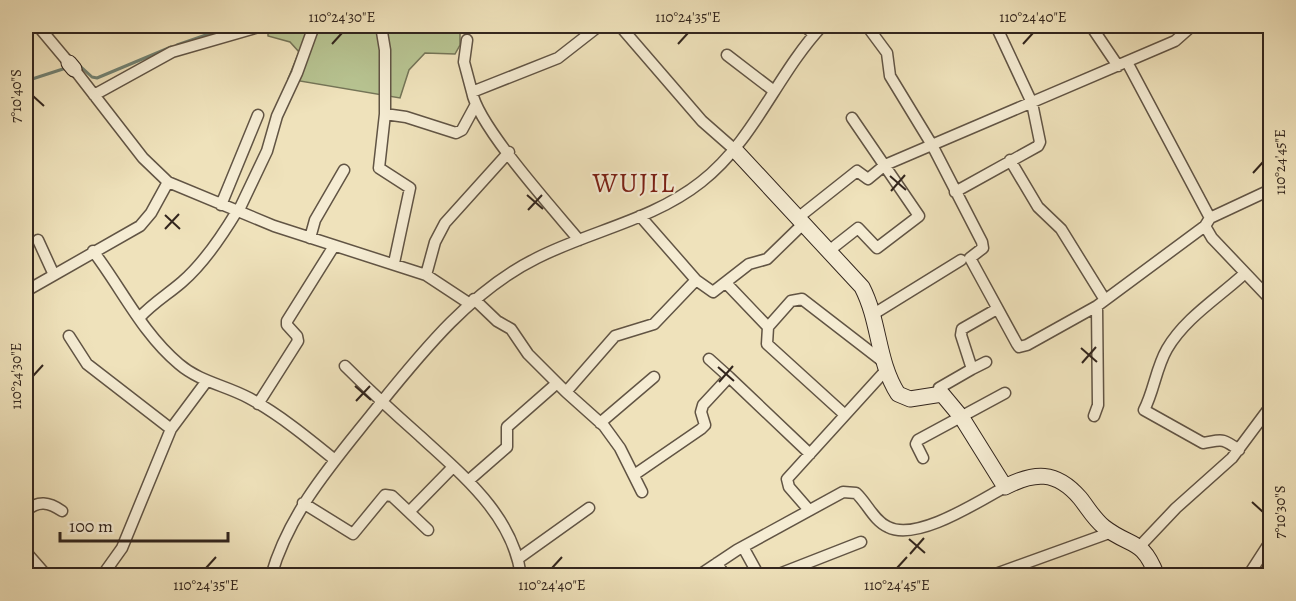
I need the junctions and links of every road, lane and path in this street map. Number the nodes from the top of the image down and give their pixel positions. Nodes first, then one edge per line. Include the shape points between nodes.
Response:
1 (38, 26) edge
2 (262, 26) edge
3 (314, 26) edge
4 (381, 26) edge
5 (598, 26) edge
6 (620, 26) edge
7 (804, 26) edge
8 (822, 26) edge
9 (867, 26) edge
10 (996, 26) edge
11 (1091, 26) edge
12 (1192, 26) edge
13 (814, 34) junction
14 (467, 39) dead end
15 (727, 55) dead end
16 (1122, 64) junction
17 (774, 91) junction
18 (472, 92) junction
19 (94, 94) junction
20 (1032, 103) junction
21 (475, 106) junction
22 (385, 114) junction
23 (258, 115) dead end
24 (852, 118) dead end
25 (932, 144) junction
26 (735, 150) junction
27 (508, 152) junction
28 (1010, 160) junction
29 (885, 165) junction
30 (344, 170) dead end
31 (168, 182) junction
32 (1270, 190) edge
33 (955, 192) junction
34 (221, 205) junction
35 (238, 211) junction
36 (640, 216) junction
37 (801, 220) junction
38 (1207, 222) junction
39 (310, 238) junction
40 (38, 240) dead end
41 (579, 240) junction
42 (334, 246) junction
43 (830, 250) junction
44 (93, 251) junction
45 (961, 260) dead end
46 (394, 263) junction
47 (54, 274) junction
48 (1244, 274) junction
49 (426, 275) junction
50 (696, 280) junction
51 (726, 283) junction
52 (26, 291) edge
53 (1270, 299) edge
54 (472, 302) junction
55 (1101, 303) junction
56 (996, 309) junction
57 (872, 315) junction
58 (139, 318) junction
59 (768, 327) junction
60 (69, 336) dead end
61 (709, 359) dead end
62 (986, 362) dead end
63 (884, 365) junction
64 (345, 366) dead end
65 (972, 369) junction
66 (654, 377) dead end
67 (729, 377) junction
68 (206, 382) junction
69 (556, 384) junction
70 (566, 392) junction
71 (939, 393) junction
72 (1005, 393) dead end
73 (382, 402) junction
74 (258, 404) junction
75 (1270, 407) edge
76 (844, 414) junction
77 (1094, 416) dead end
78 (962, 418) junction
79 (600, 423) junction
80 (171, 429) junction
81 (1239, 450) junction
82 (810, 454) junction
83 (923, 459) dead end
84 (335, 460) junction
85 (453, 466) junction
86 (634, 475) junction
87 (468, 481) junction
88 (1005, 487) junction
89 (642, 492) dead end
90 (303, 503) junction
91 (589, 508) dead end
92 (809, 510) junction
93 (26, 511) edge
94 (62, 511) dead end
95 (409, 512) junction
96 (428, 530) dead end
97 (1112, 532) junction
98 (861, 542) dead end
99 (1270, 542) edge
100 (1140, 546) junction
101 (742, 547) junction
102 (26, 552) edge
103 (519, 558) junction
104 (717, 563) junction
105 (47, 576) edge
106 (102, 576) edge
107 (271, 576) edge
108 (521, 576) edge
109 (698, 576) edge
110 (725, 576) edge
111 (759, 576) edge
112 (774, 576) edge
113 (990, 576) edge
114 (1157, 576) edge
115 (1248, 576) edge

1 - 19 street
2 - 19 street via 172,52
3 - 35 street via 267,151
4 - 22 street via 386,50
5 - 18 street via 558,58
6 - 26 street via 702,121
7 - 13 street
8 - 13 street
9 - 25 street via 887,53 890,76
10 - 20 street
11 - 16 street
12 - 16 street via 1175,41
13 - 17 street
14 - 18 street via 464,62
15 - 17 street
16 - 20 street
16 - 38 street
17 - 26 street
18 - 21 street
19 - 31 street via 143,158
20 - 25 street
20 - 28 street via 1040,142
21 - 22 street via 462,130 456,133
21 - 27 street
22 - 46 street via 379,168 410,188
23 - 34 street
24 - 29 street
25 - 29 street
25 - 33 street
26 - 36 street via 685,194
26 - 37 street
27 - 41 street
27 - 49 street via 445,223
28 - 33 street
28 - 55 street via 1038,207 1061,229
29 - 37 street via 867,179 855,172
29 - 43 street via 918,217 877,248 858,228
30 - 39 street via 315,220
31 - 34 street
31 - 44 street via 140,226
32 - 38 street
33 - 56 street via 982,242 983,248 969,256
34 - 35 street
35 - 39 street
35 - 58 street via 184,280 165,292
36 - 41 street
36 - 50 street
37 - 43 street
37 - 51 street via 766,259 749,264
38 - 48 street via 1212,238
38 - 55 street
39 - 42 street
40 - 47 street
41 - 54 street via 518,268
42 - 46 street
42 - 74 street via 287,321 298,341
43 - 57 street via 862,287
44 - 47 street
44 - 58 street
45 - 57 street
46 - 49 street
47 - 52 street
48 - 53 street
48 - 81 street via 1172,341 1144,410 1203,443 1224,439
49 - 54 street
50 - 51 street via 711,292
50 - 70 street via 654,324 615,336
51 - 59 street
54 - 69 street via 512,329 528,354
54 - 73 street
55 - 56 street via 1022,347
55 - 77 street via 1098,405
56 - 65 street via 961,332
57 - 63 street
58 - 68 street via 168,355
59 - 63 street via 791,301 802,299
59 - 76 street via 767,344
60 - 80 street via 87,364
61 - 67 street
62 - 65 street
63 - 71 street via 903,398
63 - 76 street
64 - 73 street
65 - 71 street via 939,388
66 - 79 street
67 - 82 street
67 - 86 street via 703,405 702,429
68 - 74 street
68 - 80 street
69 - 70 street
69 - 87 street via 507,427 507,447
70 - 79 street
71 - 78 street
72 - 78 street
73 - 84 street
73 - 85 street
74 - 84 street
75 - 81 street
76 - 82 street
78 - 83 street via 916,442
78 - 88 street
79 - 86 street via 620,448
80 - 106 street via 122,548
81 - 100 street
82 - 92 street via 787,479
84 - 90 street
85 - 87 street
85 - 95 street
86 - 89 street
87 - 103 street via 494,511
88 - 92 street via 942,520 908,530 885,526 856,493 843,492
88 - 97 street via 1030,476 1045,476 1074,492 1101,525
90 - 95 street via 349,534 356,533 385,495 392,496
90 - 107 street
91 - 103 street
92 - 101 street
93 - 94 street via 44,502
95 - 96 street
97 - 100 street
97 - 113 street
98 - 112 street
99 - 115 street
100 - 114 street
101 - 104 street
101 - 111 street
102 - 105 street
103 - 108 street
104 - 109 street
104 - 110 street

